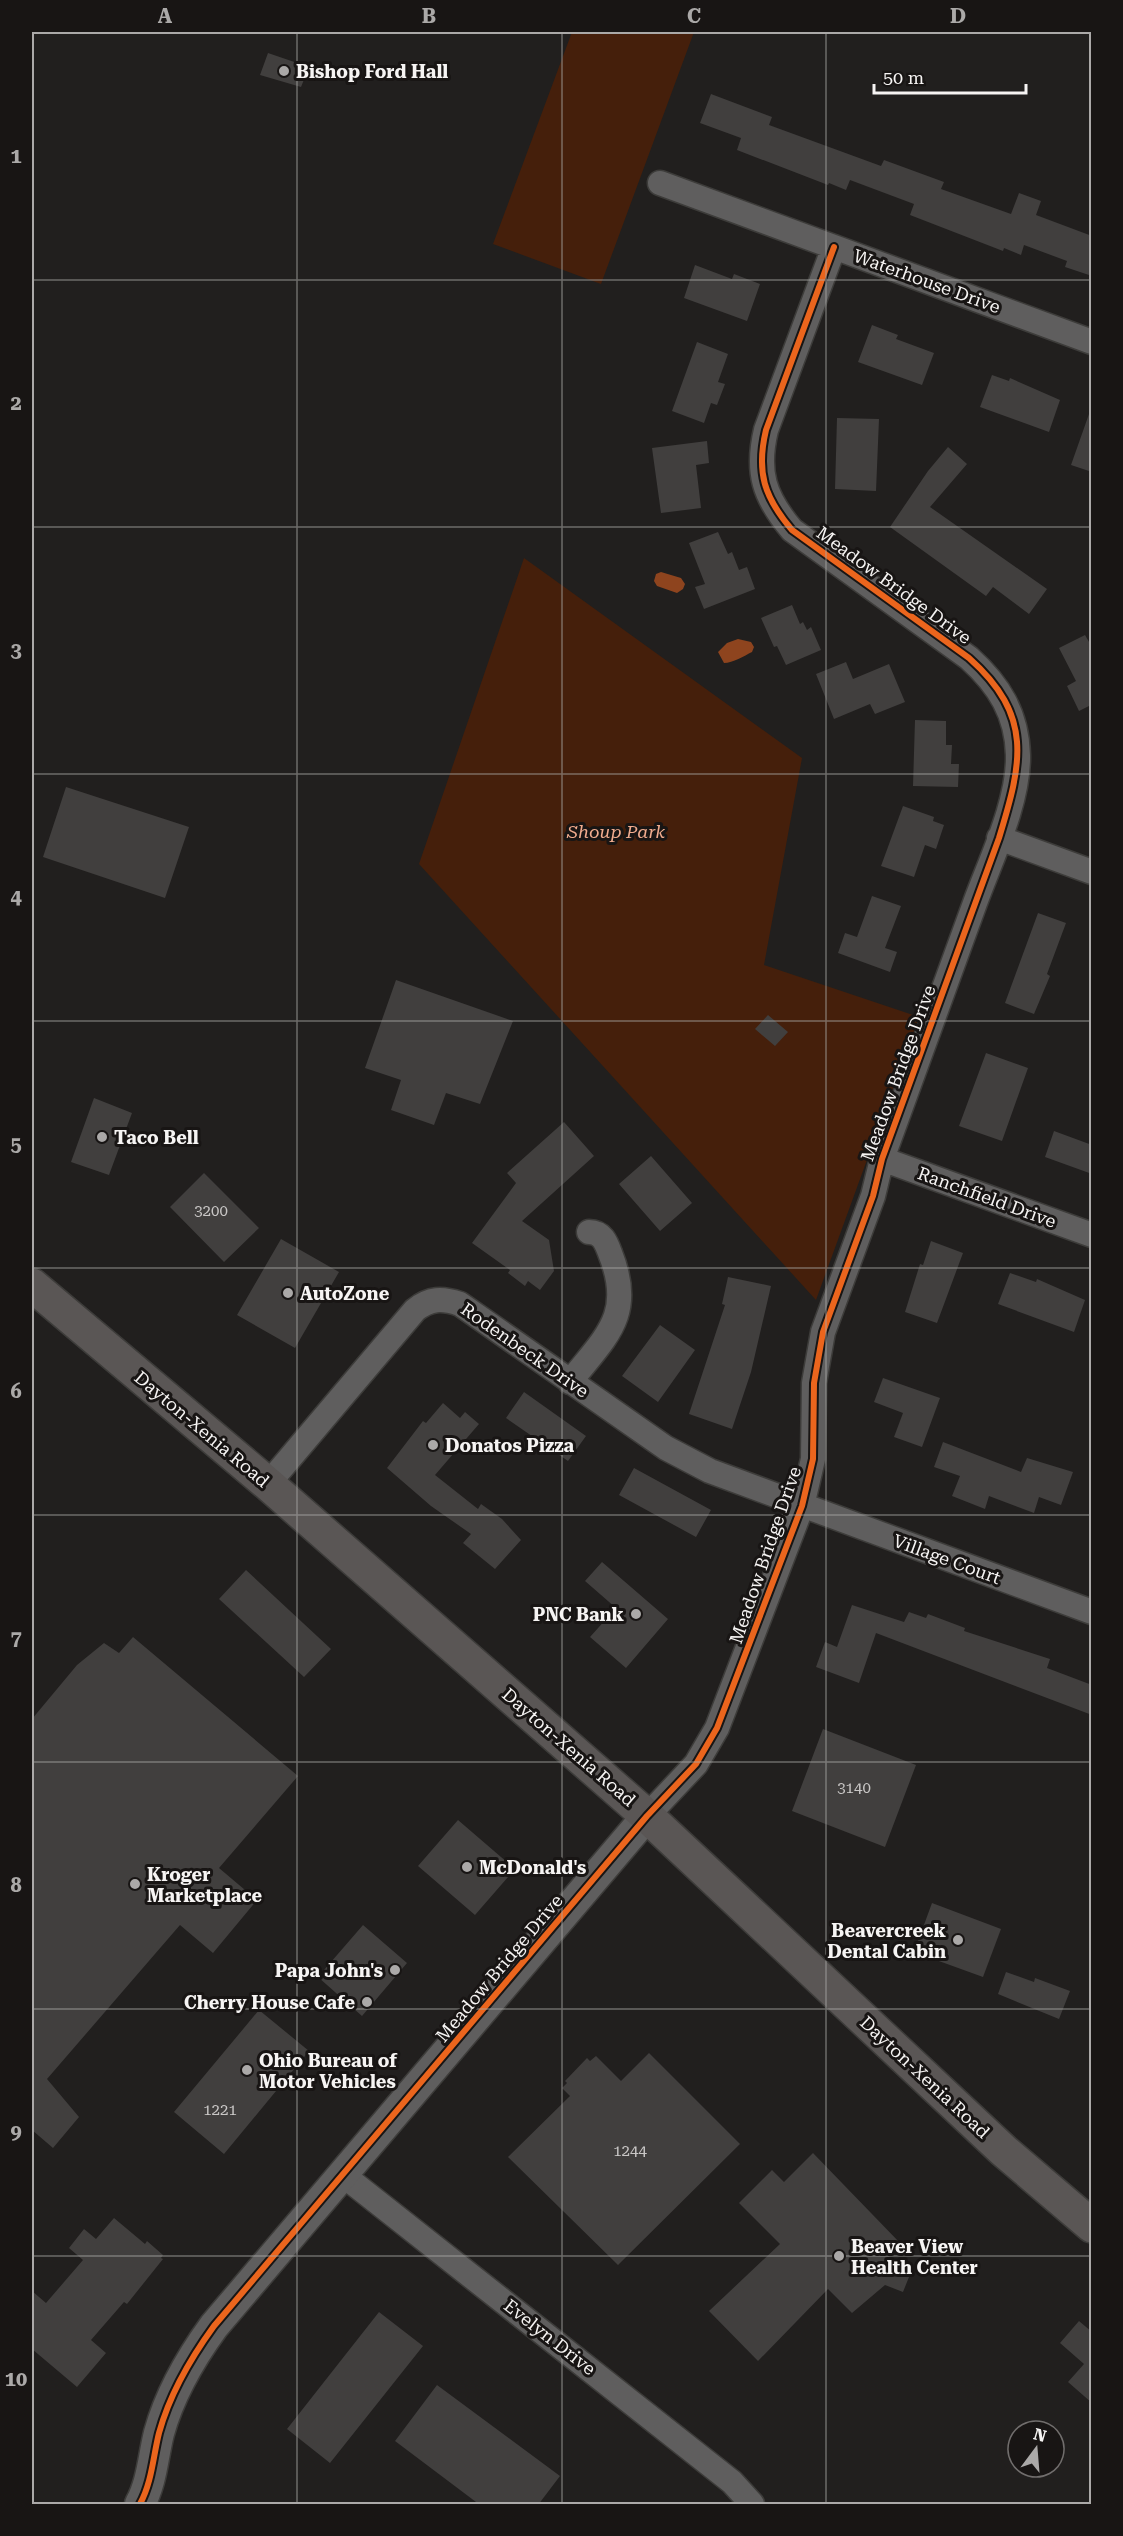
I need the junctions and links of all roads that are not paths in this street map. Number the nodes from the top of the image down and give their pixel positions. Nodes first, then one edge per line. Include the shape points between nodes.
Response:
1 (660, 183) dead end
2 (834, 247) junction
3 (1092, 342) edge
4 (999, 838) junction
5 (1092, 872) edge
6 (882, 1159) junction
7 (589, 1232) dead end
8 (1092, 1235) edge
9 (32, 1285) edge
10 (570, 1382) junction
11 (268, 1484) junction
12 (802, 1506) junction
13 (1092, 1612) edge
14 (647, 1816) junction
15 (343, 2175) junction
16 (1092, 2226) edge
17 (140, 2505) edge
18 (752, 2505) edge

1 - 2 street, Waterhouse Drive
2 - 3 street, Waterhouse Drive
2 - 4 street, Meadow Bridge Drive via 766,430 761,460 765,486 776,511 792,530 969,658 999,689 1014,722 1018,758 1014,788
4 - 5 street
4 - 6 street, Meadow Bridge Drive
6 - 8 street, Ranchfield Drive
6 - 12 street, Meadow Bridge Drive via 873,1196 823,1332 814,1383 813,1459
7 - 10 street via 600,1234 605,1241 616,1269 620,1302 610,1331
9 - 11 main road, Dayton-Xenia Road
10 - 11 street, Rodenbeck Drive via 460,1304 446,1299 431,1300 415,1310
10 - 12 street, Rodenbeck Drive via 666,1448 710,1471
11 - 14 main road, Dayton-Xenia Road
12 - 13 street, Village Court
12 - 14 street, Meadow Bridge Drive via 717,1728 696,1764
14 - 15 street, Meadow Bridge Drive
14 - 16 main road, Dayton-Xenia Road via 1004,2151
15 - 17 street, Meadow Bridge Drive via 193,2355 165,2415
15 - 18 street, Evelyn Drive via 732,2482

